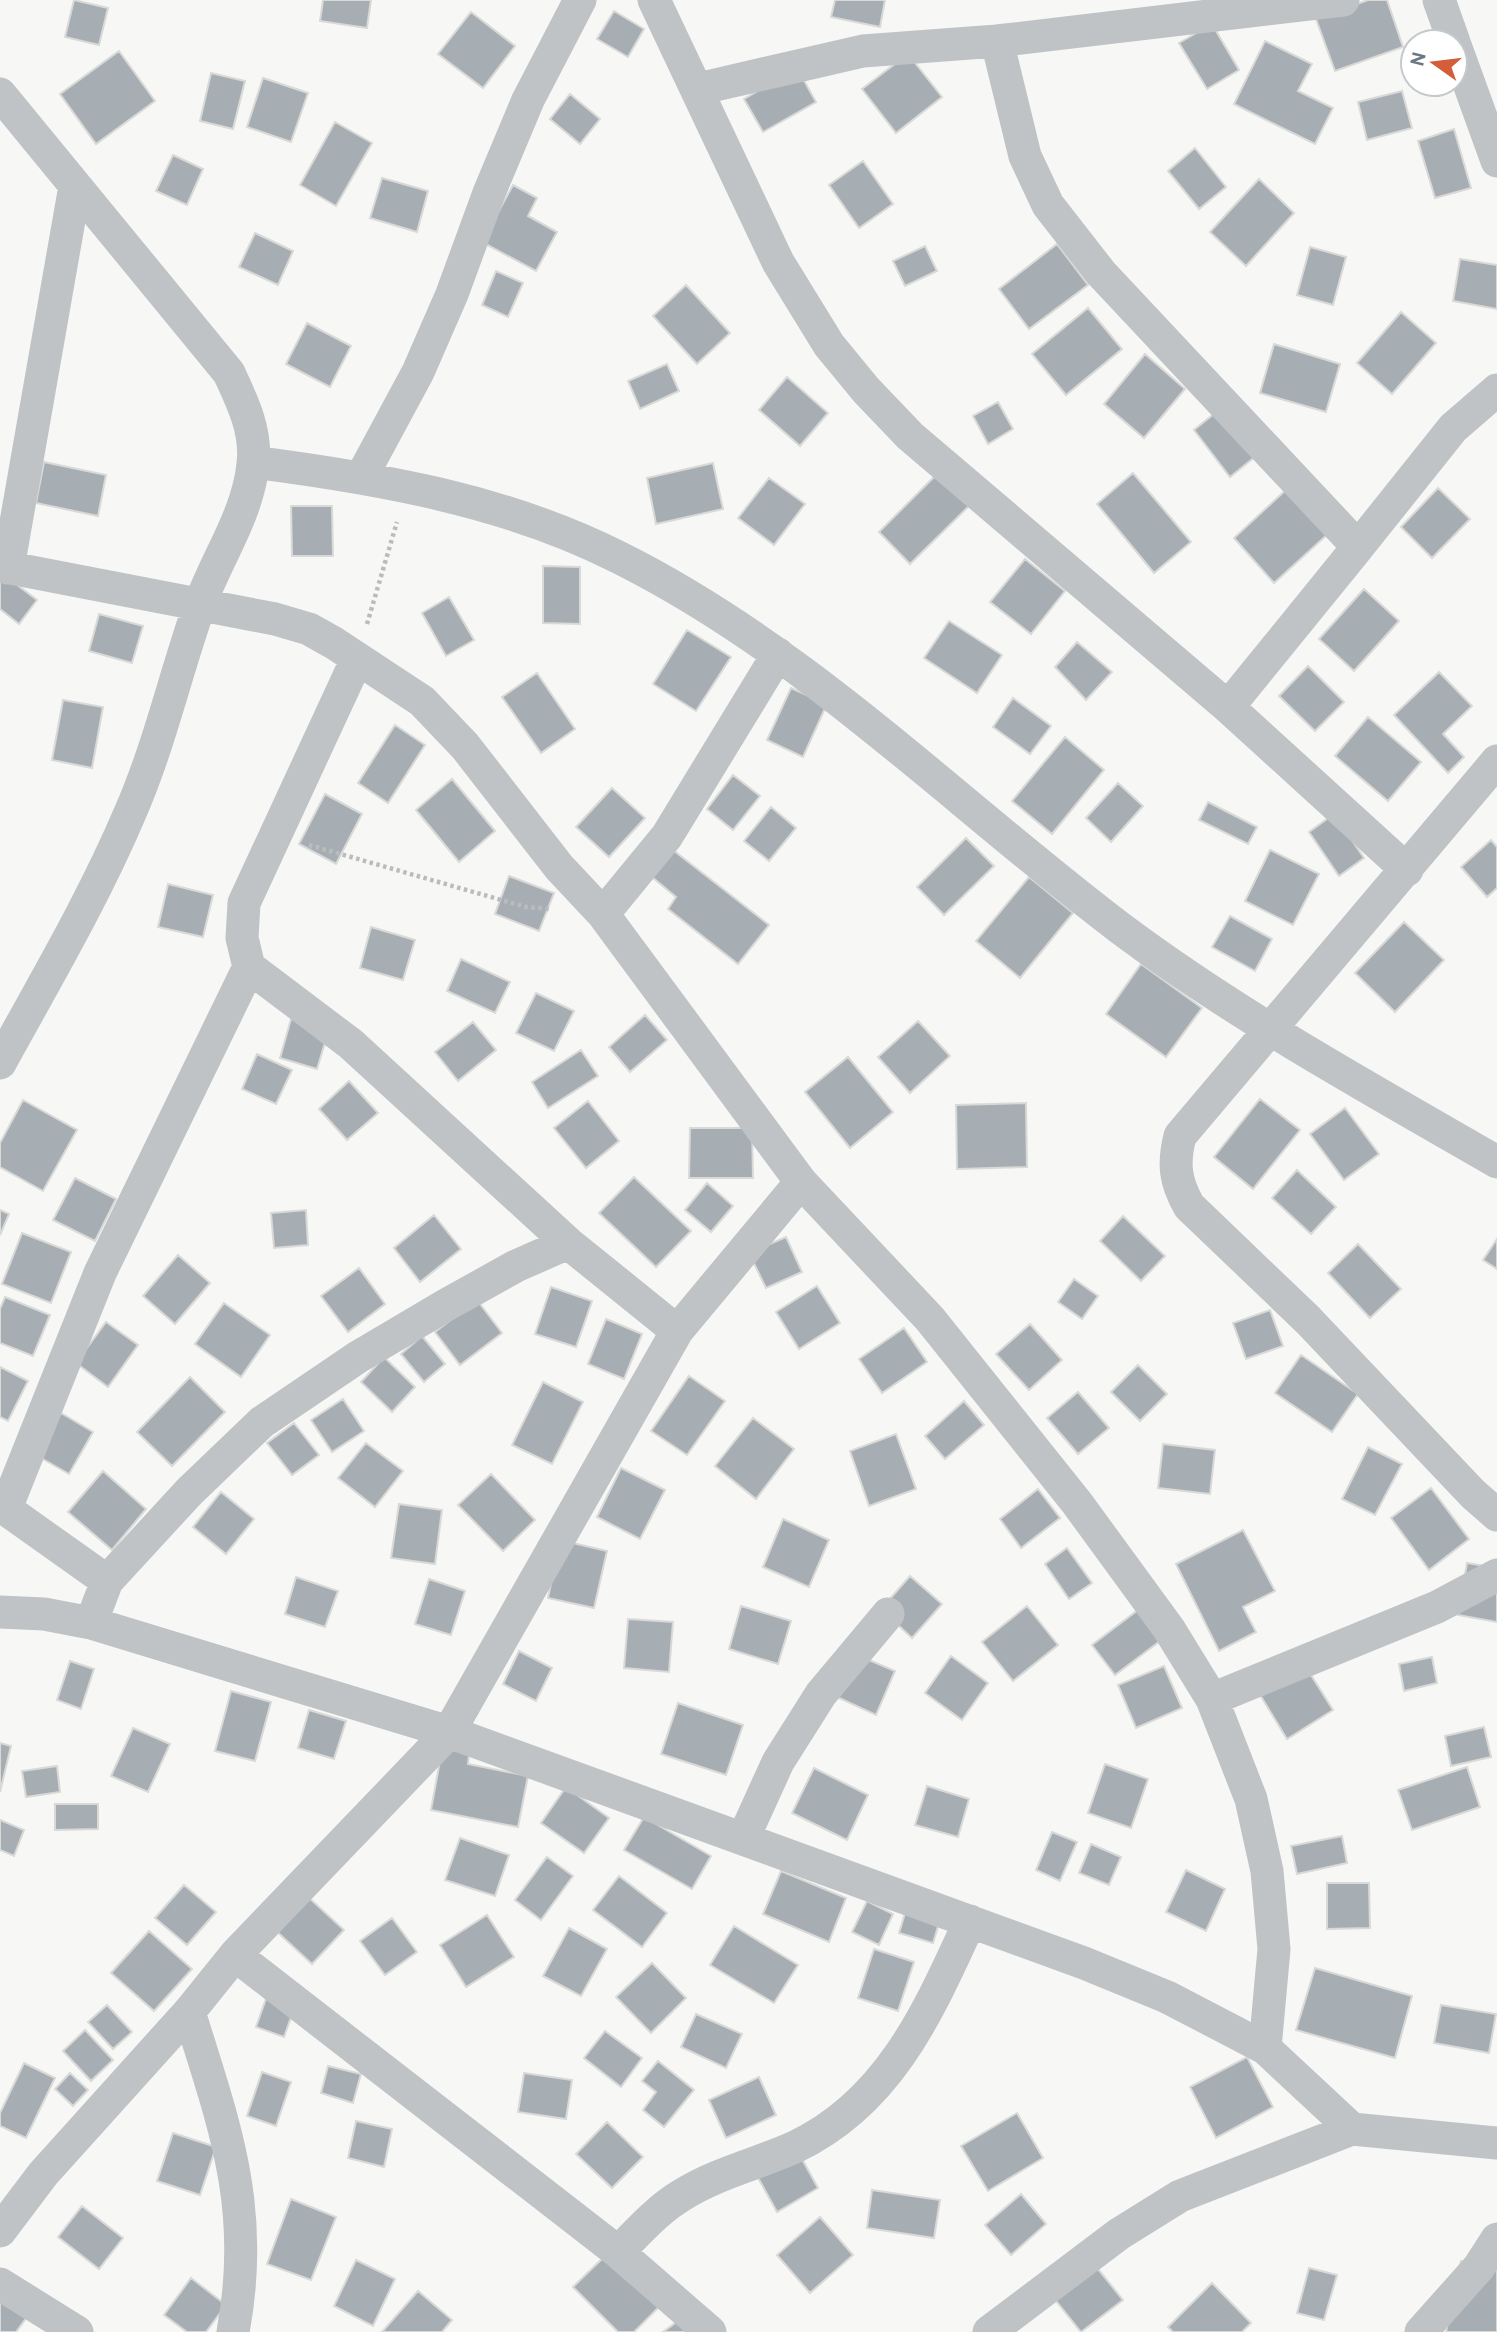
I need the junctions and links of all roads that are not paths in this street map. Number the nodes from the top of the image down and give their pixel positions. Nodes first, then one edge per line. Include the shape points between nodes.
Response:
1 (580, 0) edge
2 (654, 0) edge
3 (1343, 0) edge
4 (1438, 0) edge
5 (1448, 28) edge
6 (997, 41) junction
7 (1469, 85) edge
8 (698, 89) junction
9 (0, 94) edge
10 (1497, 161) edge
11 (75, 186) junction
12 (1497, 390) edge
13 (253, 462) junction
14 (362, 476) junction
15 (1358, 547) junction
16 (4, 567) edge
17 (200, 606) junction
18 (778, 654) junction
19 (357, 659) junction
20 (1228, 707) junction
21 (1497, 761) edge
22 (1407, 870) junction
23 (603, 914) junction
24 (249, 967) junction
25 (1270, 1031) junction
26 (0, 1063) edge
27 (1497, 1162) edge
28 (801, 1181) junction
29 (568, 1243) junction
30 (677, 1331) junction
31 (3, 1507) edge
32 (1497, 1515) edge
33 (1497, 1575) edge
34 (107, 1581) junction
35 (0, 1612) edge
36 (888, 1614) dead end
37 (91, 1623) junction
38 (1212, 1699) junction
39 (449, 1732) junction
40 (743, 1839) junction
41 (970, 1921) junction
42 (235, 1955) junction
43 (189, 2012) junction
44 (1265, 2048) junction
45 (1352, 2129) junction
46 (1497, 2143) edge
47 (0, 2231) edge
48 (1497, 2238) edge
49 (618, 2252) junction
50 (0, 2284) edge
51 (77, 2332) edge
52 (233, 2332) edge
53 (710, 2332) edge
54 (989, 2332) edge
55 (1421, 2332) edge

1 - 14 street via 528,100 418,372
2 - 8 street
3 - 6 street
4 - 5 street
6 - 8 street via 863,51
6 - 15 street via 1025,156 1048,205 1101,273
7 - 10 street
8 - 20 street via 778,262 829,345 866,390 910,436
9 - 11 street
11 - 13 street via 229,373 248,413
11 - 16 street
12 - 15 street via 1453,428
13 - 14 street
13 - 17 street via 244,505
14 - 18 street via 523,517 616,555 698,600
15 - 20 street
16 - 17 street
17 - 19 street via 309,629
17 - 26 street via 131,813
18 - 23 street via 667,836
18 - 25 street via 1120,928
19 - 23 street via 422,701
19 - 24 street via 244,903 242,938
20 - 22 street
21 - 22 street
22 - 25 street
23 - 28 street
24 - 29 street via 351,1044
24 - 31 street via 100,1273
25 - 27 street
25 - 32 street via 1180,1136 1173,1161 1178,1187 1189,1206 1308,1320
28 - 30 street
28 - 38 street via 930,1319 1069,1492 1169,1629
29 - 30 street
29 - 34 street via 446,1305 262,1422
30 - 39 street
31 - 34 street
33 - 38 street via 1437,1607
34 - 37 street
35 - 37 street
36 - 40 street via 821,1694 778,1762
37 - 39 street
38 - 44 street via 1251,1799 1266,1871 1274,1949
39 - 40 street
39 - 42 street
40 - 41 street
41 - 44 street via 1167,1997
41 - 49 street via 927,2014 883,2081 796,2146 682,2194
42 - 43 street
42 - 49 street
43 - 47 street via 43,2174
43 - 52 street via 234,2162 241,2209 243,2264
44 - 45 street
45 - 46 street
45 - 54 street via 1180,2196 1119,2234
48 - 55 street via 1479,2267
49 - 53 street
50 - 51 street

